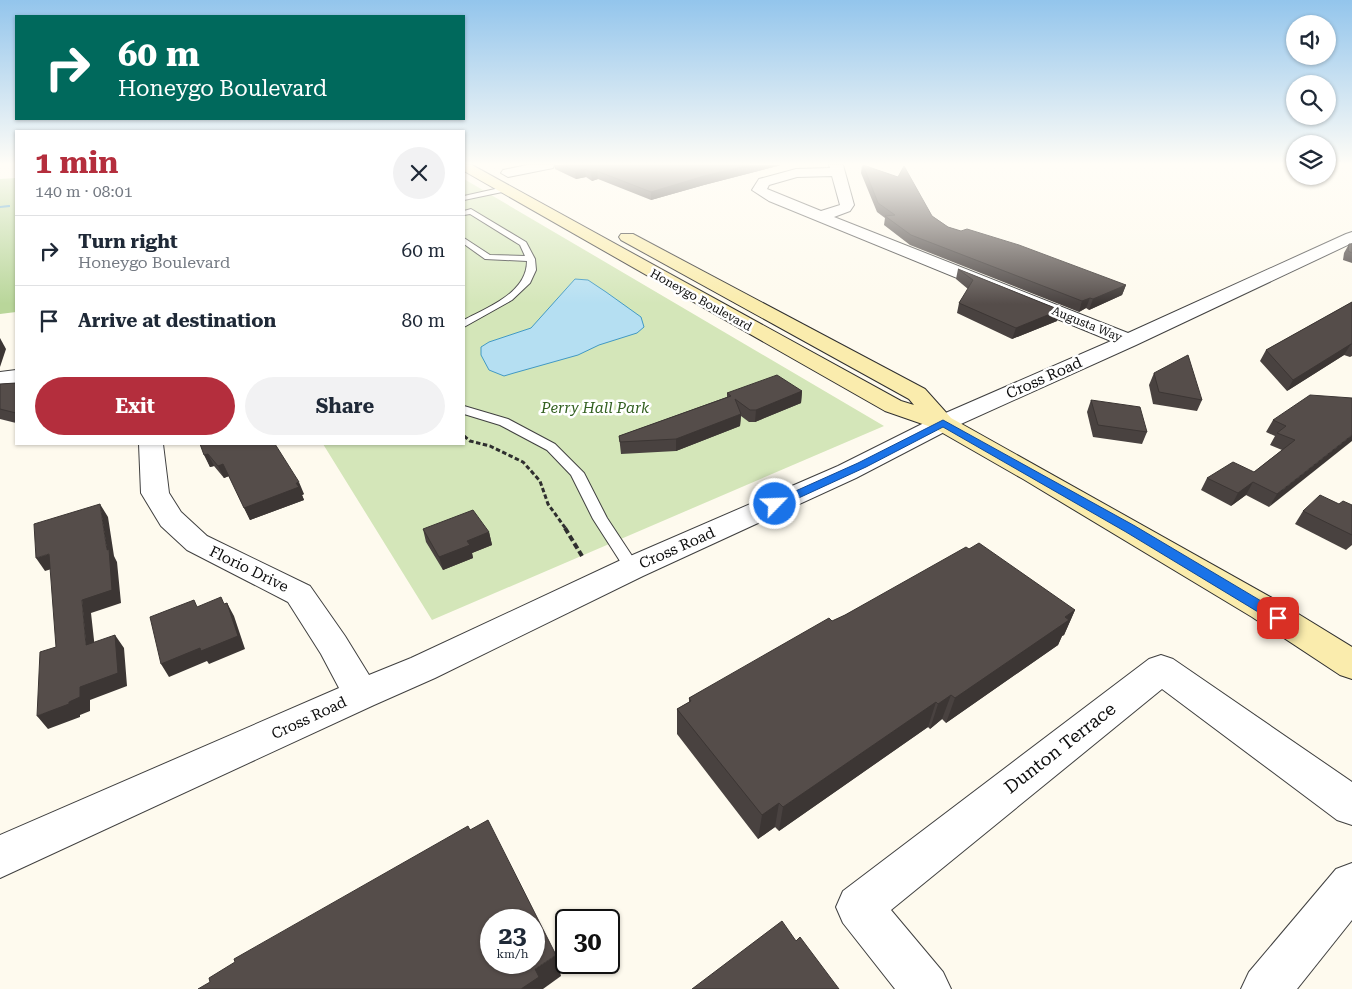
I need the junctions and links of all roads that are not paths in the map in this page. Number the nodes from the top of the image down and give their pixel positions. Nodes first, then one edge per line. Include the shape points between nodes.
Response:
1 (471, 211) edge
2 (557, 211) edge
3 (809, 211) edge
4 (836, 211) edge
5 (822, 216) junction
6 (1352, 237) edge
7 (465, 241) edge
8 (531, 259) junction
9 (465, 323) edge
10 (1129, 341) junction
11 (15, 378) edge
12 (0, 379) edge
13 (465, 410) edge
14 (943, 423) junction
15 (150, 445) edge
16 (632, 568) junction
17 (1352, 665) edge
18 (361, 694) junction
19 (1352, 806) edge
20 (0, 857) edge
21 (1352, 885) edge
22 (926, 989) edge
23 (1266, 989) edge

1 - 8 lane via 524,244
2 - 14 main road, Honeygo Boulevard via 892,406
3 - 5 street, Augusta Way
4 - 5 street, Augusta Way
5 - 10 street, Augusta Way
6 - 10 street, Cross Road
7 - 8 lane via 488,257
8 - 9 lane via 533,268 523,288
10 - 14 street, Cross Road
11 - 12 street
13 - 16 lane via 504,422 551,448 577,473 600,519
14 - 16 street, Cross Road via 847,472
14 - 17 main road, Honeygo Boulevard via 1130,529
15 - 18 street, Florio Drive via 155,493 171,519 197,543 299,594
16 - 18 street, Cross Road via 423,668
18 - 20 street, Cross Road
19 - 22 street, Dunton Terrace via 1160,669 859,907
21 - 23 street

